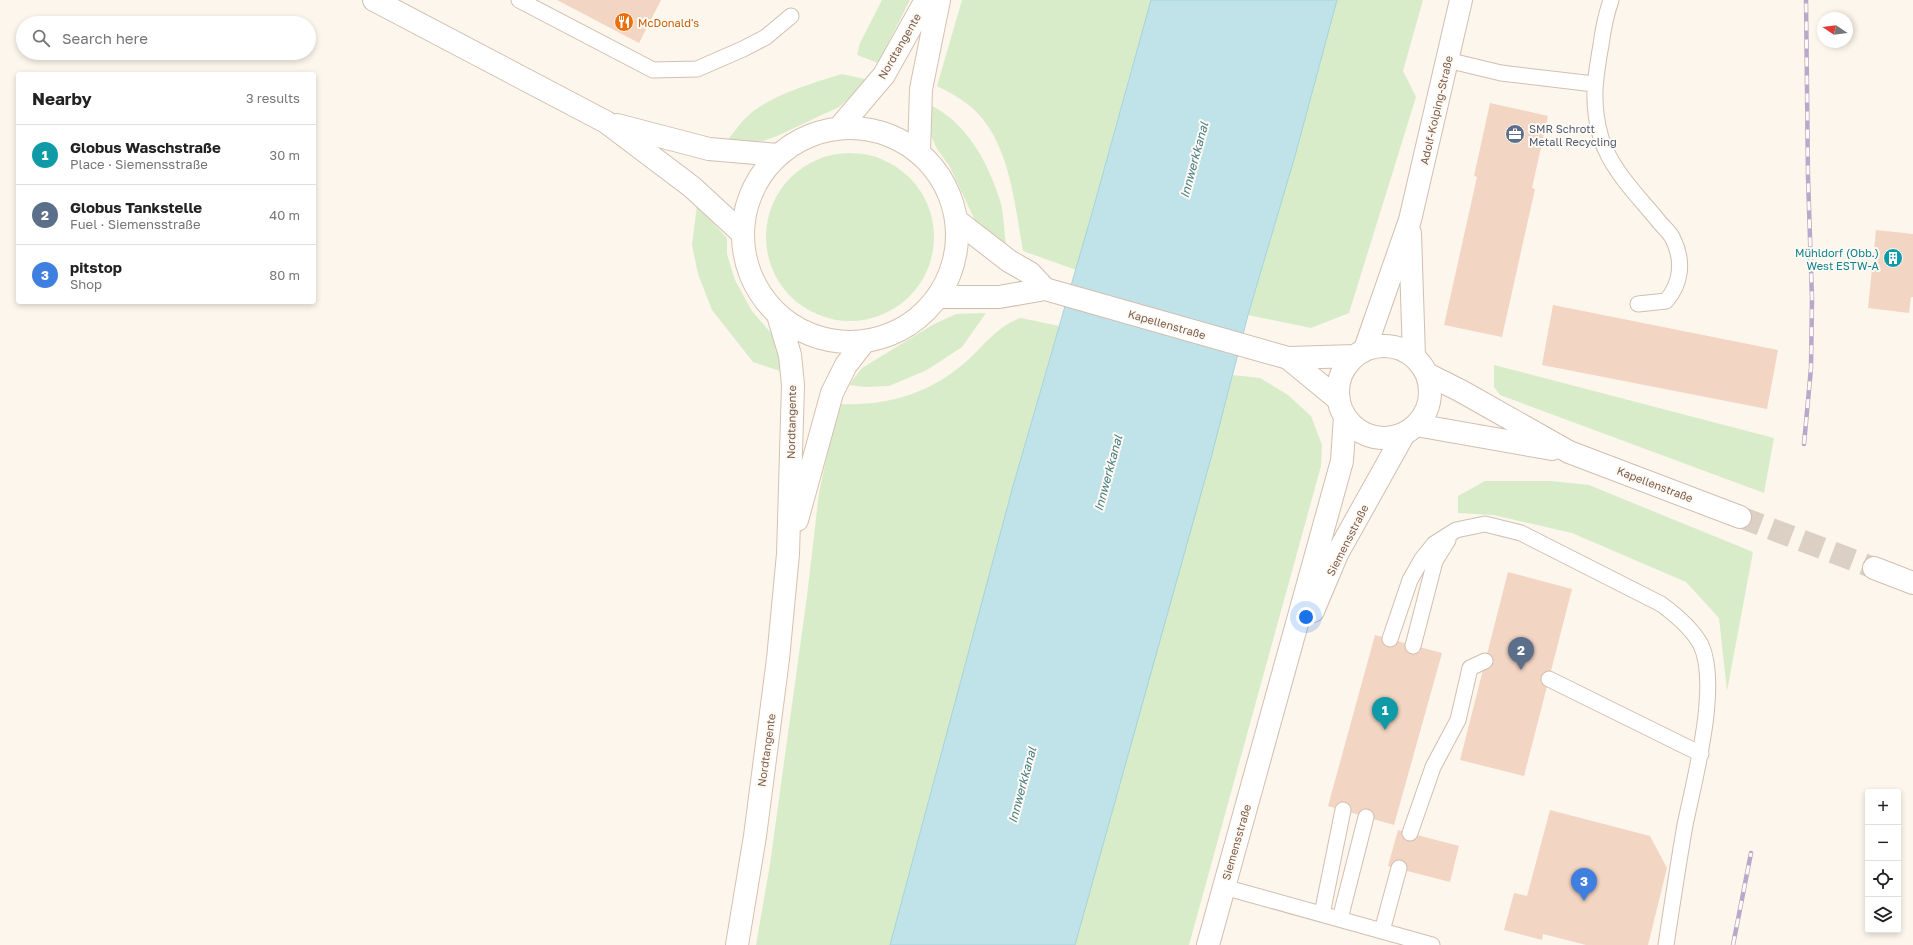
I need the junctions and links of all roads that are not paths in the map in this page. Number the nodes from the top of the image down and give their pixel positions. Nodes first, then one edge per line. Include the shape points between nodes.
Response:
1 (374, 0) edge
2 (519, 0) edge
3 (926, 0) edge
4 (939, 0) edge
5 (1461, 0) edge
6 (1611, 0) edge
7 (790, 16) dead end
8 (1447, 60) junction
9 (1594, 84) junction
10 (606, 122) junction
11 (839, 128) junction
12 (919, 152) junction
13 (778, 155) junction
14 (956, 220) junction
15 (1410, 220) junction
16 (743, 234) junction
17 (1045, 289) junction
18 (938, 297) junction
19 (1638, 304) dead end
20 (778, 315) junction
21 (864, 342) junction
22 (1360, 353) junction
23 (1414, 356) junction
24 (1288, 358) junction
25 (1427, 374) junction
26 (1342, 408) junction
27 (1410, 429) junction
28 (1569, 452) junction
29 (1740, 517) tunnel mouth
30 (1456, 530) junction
31 (788, 554) junction
32 (1874, 568) tunnel mouth
33 (1913, 583) edge
34 (1390, 639) dead end
35 (1413, 646) dead end
36 (1485, 661) dead end
37 (1549, 679) dead end
38 (1278, 694) junction
39 (1701, 754) junction
40 (1343, 810) dead end
41 (1366, 817) dead end
42 (1410, 833) dead end
43 (1399, 868) dead end
44 (1224, 887) junction
45 (1322, 914) junction
46 (1340, 919) junction
47 (1382, 931) junction
48 (737, 945) edge
49 (1208, 945) edge
50 (1432, 945) edge
51 (1666, 945) edge

1 - 10 street
2 - 7 lane via 653,70 697,69 766,37
3 - 11 street, Nordtangente via 884,75
4 - 12 street, Nordtangente via 921,89
5 - 8 street, Adolf-Kolping-Straße
6 - 9 lane via 1606,13
8 - 9 lane via 1501,73
8 - 15 street, Adolf-Kolping-Straße
9 - 19 lane via 1595,113 1601,140 1619,174 1673,239 1680,261 1680,276 1674,292 1666,302
10 - 13 street via 709,149
10 - 16 street via 692,187
11 - 12 street, Nordtangente via 856,127 884,133 905,142
11 - 13 street, Nordtangente via 812,134
12 - 14 street, Nordtangente via 948,189
13 - 16 street, Nordtangente via 765,168 751,194 744,216
14 - 17 street via 1009,261 1030,273
14 - 18 street, Nordtangente via 954,260 948,279
15 - 22 street, Adolf-Kolping-Straße
15 - 23 street, Adolf-Kolping-Straße
16 - 20 street, Nordtangente via 743,249 752,279
17 - 18 street, Kapellenstraße via 999,297
17 - 24 street, Kapellenstraße
18 - 21 street, Nordtangente via 918,319 905,327
20 - 21 street, Nordtangente via 804,333 818,338
20 - 31 street, Nordtangente via 790,355 793,385
21 - 31 street, Nordtangente via 846,365 832,393
22 - 23 street via 1378,346 1391,346 1403,349
22 - 24 street, Kapellenstraße
22 - 26 street via 1341,375 1338,388
23 - 25 street
24 - 26 street, Kapellenstraße
25 - 27 street via 1430,401 1425,414
25 - 28 street, Kapellenstraße
26 - 27 street via 1354,426 1364,434 1392,438
26 - 38 street, Siemensstraße via 1342,461
27 - 28 street, Kapellenstraße
27 - 38 street, Siemensstraße via 1337,554
28 - 29 street, Kapellenstraße
30 - 34 lane via 1434,544 1422,559 1410,580
30 - 35 lane via 1435,561
30 - 39 lane via 1485,524 1521,533 1661,604 1677,616 1692,631 1701,646 1706,665 1707,685
31 - 48 street, Nordtangente via 778,659 756,828
32 - 33 street
36 - 42 lane via 1470,668 1458,720 1434,767
37 - 39 lane
38 - 44 street, Siemensstraße
39 - 51 lane via 1685,826
40 - 45 lane
41 - 46 lane
43 - 47 lane
44 - 45 lane
44 - 49 street, Siemensstraße
45 - 46 lane
46 - 47 lane
47 - 50 lane

